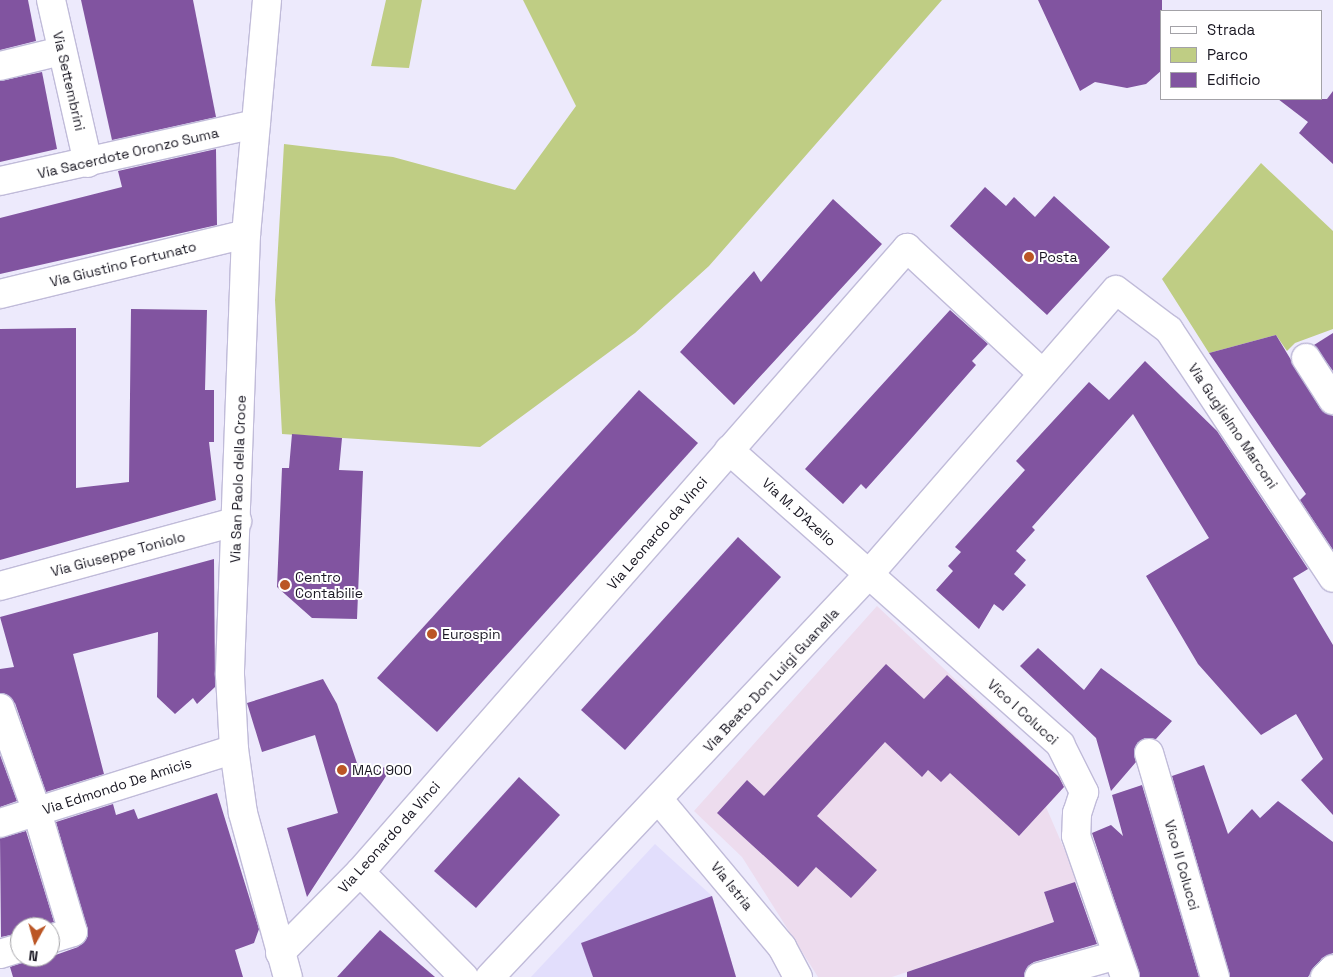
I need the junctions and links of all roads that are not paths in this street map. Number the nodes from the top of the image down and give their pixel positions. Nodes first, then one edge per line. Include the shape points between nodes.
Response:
1 (51, 0) edge
2 (267, 0) edge
3 (61, 52) junction
4 (0, 66) edge
5 (256, 124) junction
6 (88, 163) junction
7 (0, 181) edge
8 (246, 234) junction
9 (1116, 290) joint
10 (0, 294) edge
11 (1306, 358) dead end
12 (1042, 373) junction
13 (1333, 400) edge
14 (730, 450) junction
15 (237, 521) junction
16 (869, 574) junction
17 (1333, 578) edge
18 (0, 586) edge
19 (0, 708) edge
20 (234, 749) junction
21 (1149, 752) dead end
22 (659, 800) junction
23 (37, 812) junction
24 (0, 823) edge
25 (360, 872) junction
26 (62, 936) edge
27 (284, 965) edge
28 (1121, 966) edge
29 (1333, 969) edge
30 (464, 977) edge
31 (490, 977) edge
32 (798, 977) edge
33 (1039, 977) edge
34 (1215, 977) edge
35 (1324, 977) edge

1 - 3 street, Via Settembrini
2 - 5 street, Via San Paolo della Croce
3 - 4 street
3 - 6 street, Via Settembrini
5 - 6 street, Via Sacerdote Oronzo Suma
5 - 8 street, Via San Paolo della Croce
6 - 7 street, Via Sacerdote Oronzo Suma
8 - 10 street, Via Giustino Fortunato
8 - 15 street, Via San Paolo della Croce
9 - 12 street, Via Beato Don Luigi Guanella
9 - 17 street, Via Guglielmo Marconi via 1169,330
11 - 13 street
12 - 14 street, Via Leonardo da Vinci via 907,248
12 - 16 street, Via Beato Don Luigi Guanella
14 - 16 street, Via M. D'Azelio
14 - 25 street, Via Leonardo da Vinci
15 - 18 street, Via Giuseppe Toniolo
15 - 20 street, Via San Paolo della Croce via 230,675
16 - 22 street, Via Beato Don Luigi Guanella
16 - 28 street, Vico I Colucci via 1060,744 1084,792 1077,813 1076,836
19 - 23 street
20 - 23 street, Via Edmondo De Amicis
20 - 27 street, Via San Paolo della Croce via 243,812
21 - 34 street, Vico II Colucci
22 - 31 street, Via Beato Don Luigi Guanella
22 - 32 street, Via Istria via 782,946
23 - 24 street, Via Edmondo De Amicis
23 - 26 street
25 - 27 street, Via Leonardo da Vinci
25 - 30 street
28 - 33 street
29 - 35 street

